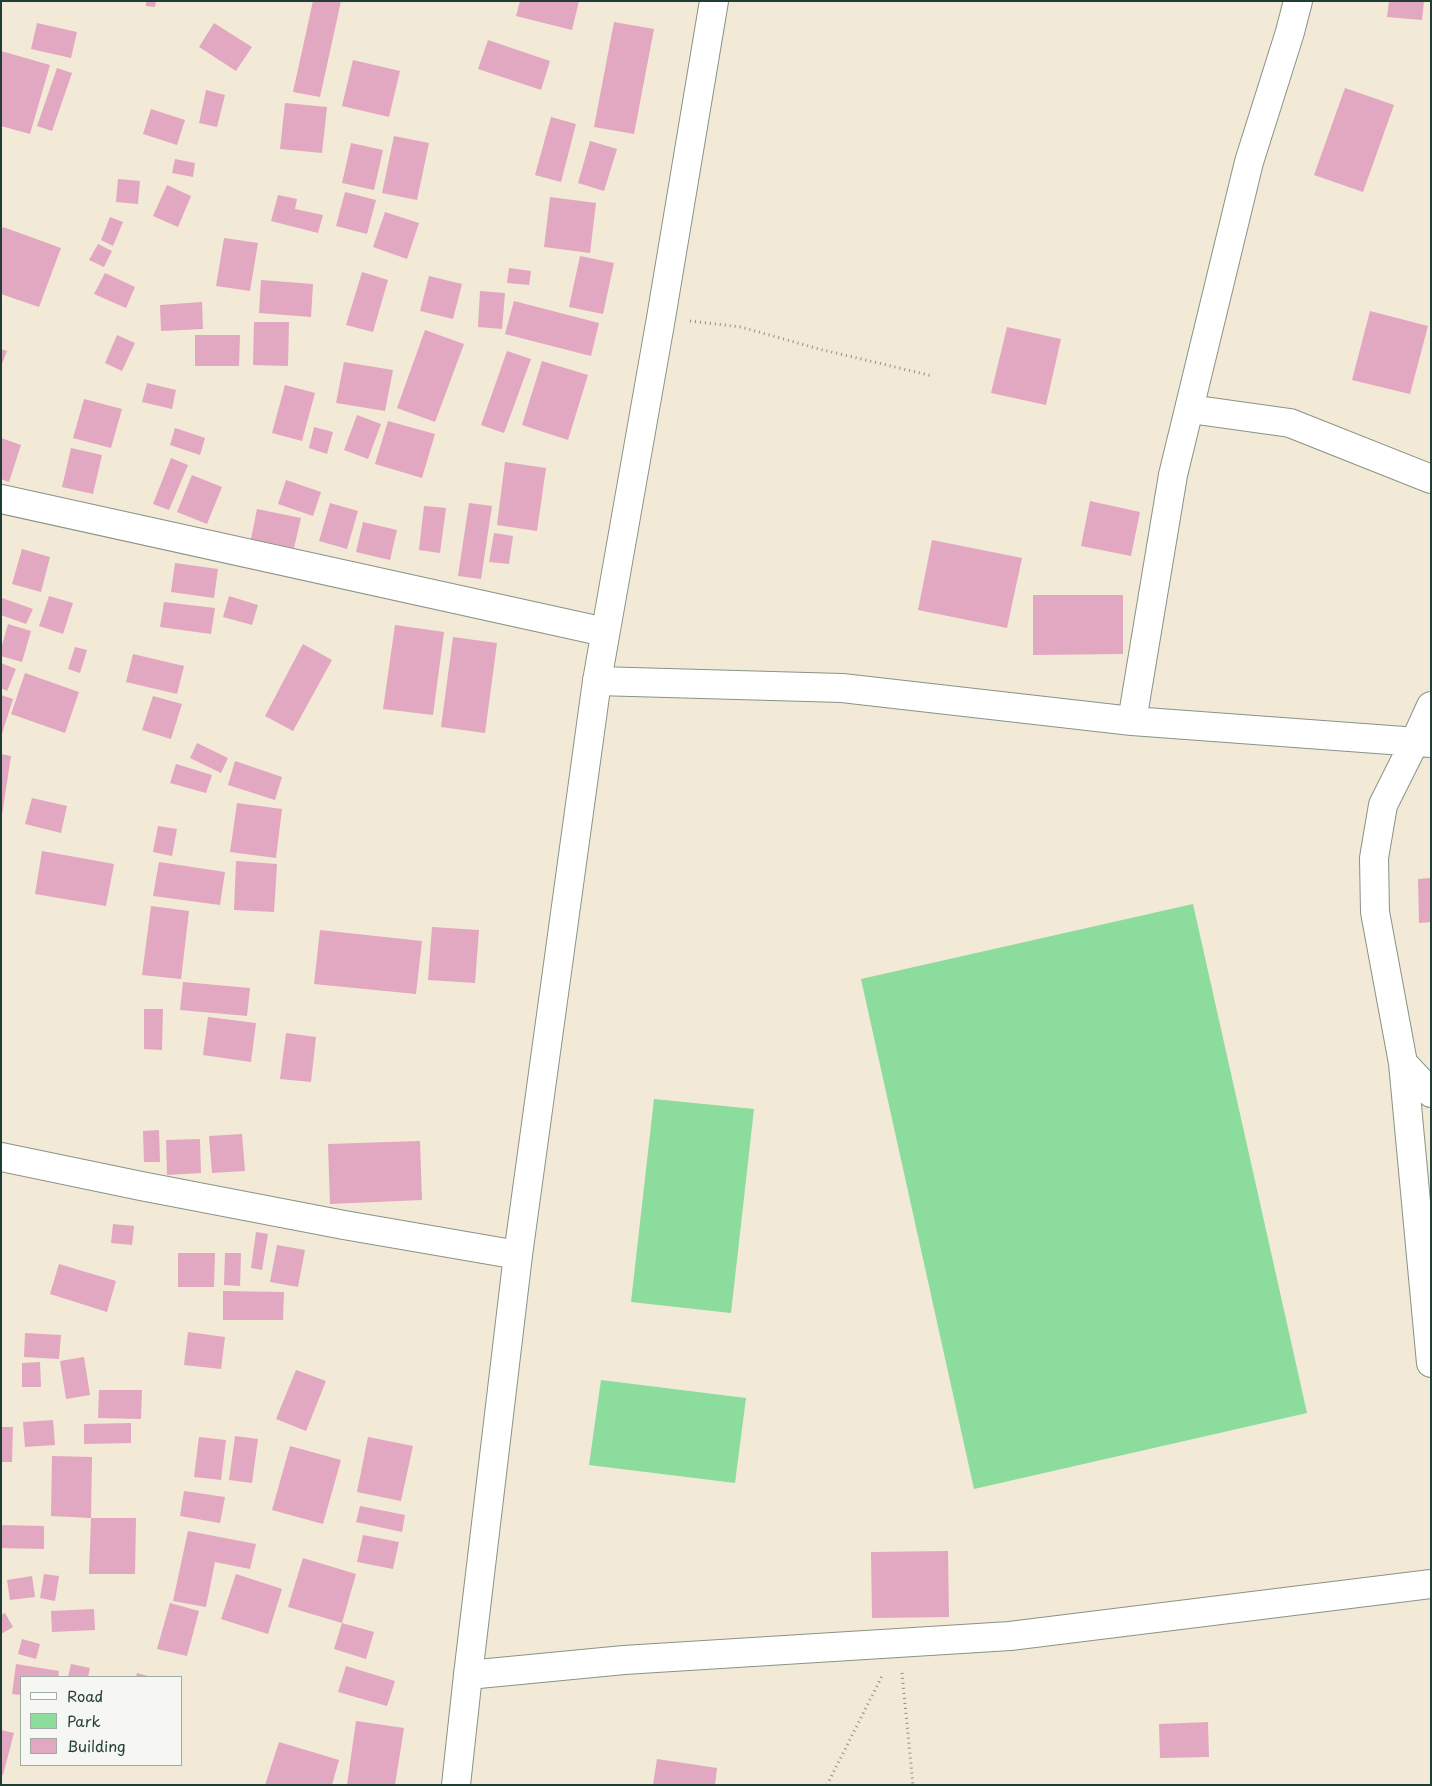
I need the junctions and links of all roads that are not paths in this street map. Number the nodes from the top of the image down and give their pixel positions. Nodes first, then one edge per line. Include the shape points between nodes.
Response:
1 (714, 1) edge
2 (1298, 1) edge
3 (1190, 409) junction
4 (1431, 479) edge
5 (1, 499) edge
6 (605, 632) junction
7 (597, 681) junction
8 (1431, 706) edge
9 (1132, 721) junction
10 (1423, 742) edge
11 (1403, 1063) junction
12 (1431, 1093) edge
13 (1, 1157) edge
14 (518, 1255) junction
15 (1431, 1363) edge
16 (1431, 1584) edge
17 (468, 1675) junction
18 (456, 1785) edge

1 - 6 street
2 - 3 street via 1249,162
3 - 4 street via 1290,423
3 - 9 street via 1173,475
5 - 6 street
6 - 7 street
7 - 9 street via 842,688
7 - 14 street
8 - 10 street
9 - 10 street
10 - 11 street via 1383,805 1374,858 1375,912
11 - 12 street
11 - 15 street
13 - 14 street
14 - 17 street
16 - 17 street via 1010,1636 624,1660
17 - 18 street

